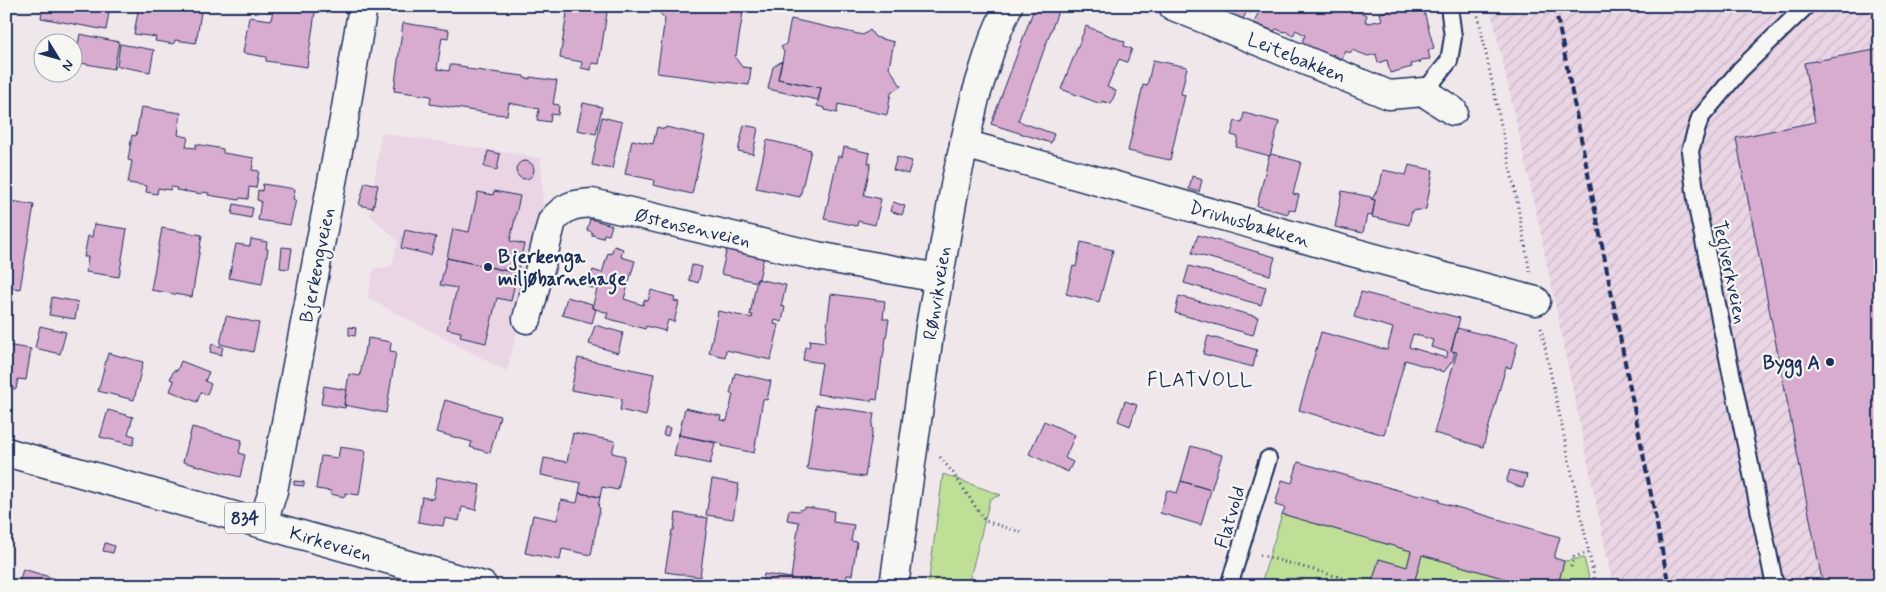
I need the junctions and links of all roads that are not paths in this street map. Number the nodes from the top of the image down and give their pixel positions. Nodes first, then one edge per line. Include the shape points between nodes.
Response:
1 (363, 6) edge
2 (1008, 6) edge
3 (1173, 6) edge
4 (1449, 6) edge
5 (1806, 6) edge
6 (1424, 92) junction
7 (1453, 111) dead end
8 (964, 144) junction
9 (938, 278) junction
10 (1536, 302) dead end
11 (527, 319) dead end
12 (6, 452) edge
13 (1268, 459) dead end
14 (262, 523) junction
15 (483, 586) edge
16 (894, 586) edge
17 (1229, 586) edge
18 (1775, 586) edge

1 - 14 street, Bjerkengveien via 273,491
2 - 8 street, Rønvikveien via 993,41
3 - 6 street, Leitebakken via 1389,95
4 - 6 lane via 1453,37 1449,61
5 - 18 lane, Teglverkveien via 1740,70 1700,118 1690,151 1697,207
6 - 7 street
8 - 9 street, Rønvikveien
8 - 10 street, Drivhusbakken
9 - 11 street, Østensenveien via 817,256 592,203 575,204 561,210 552,221
9 - 16 street, Rønvikveien
12 - 14 street, Kirkeveien / 834
13 - 17 lane, Flatvold
14 - 15 street, Kirkeveien / 834

